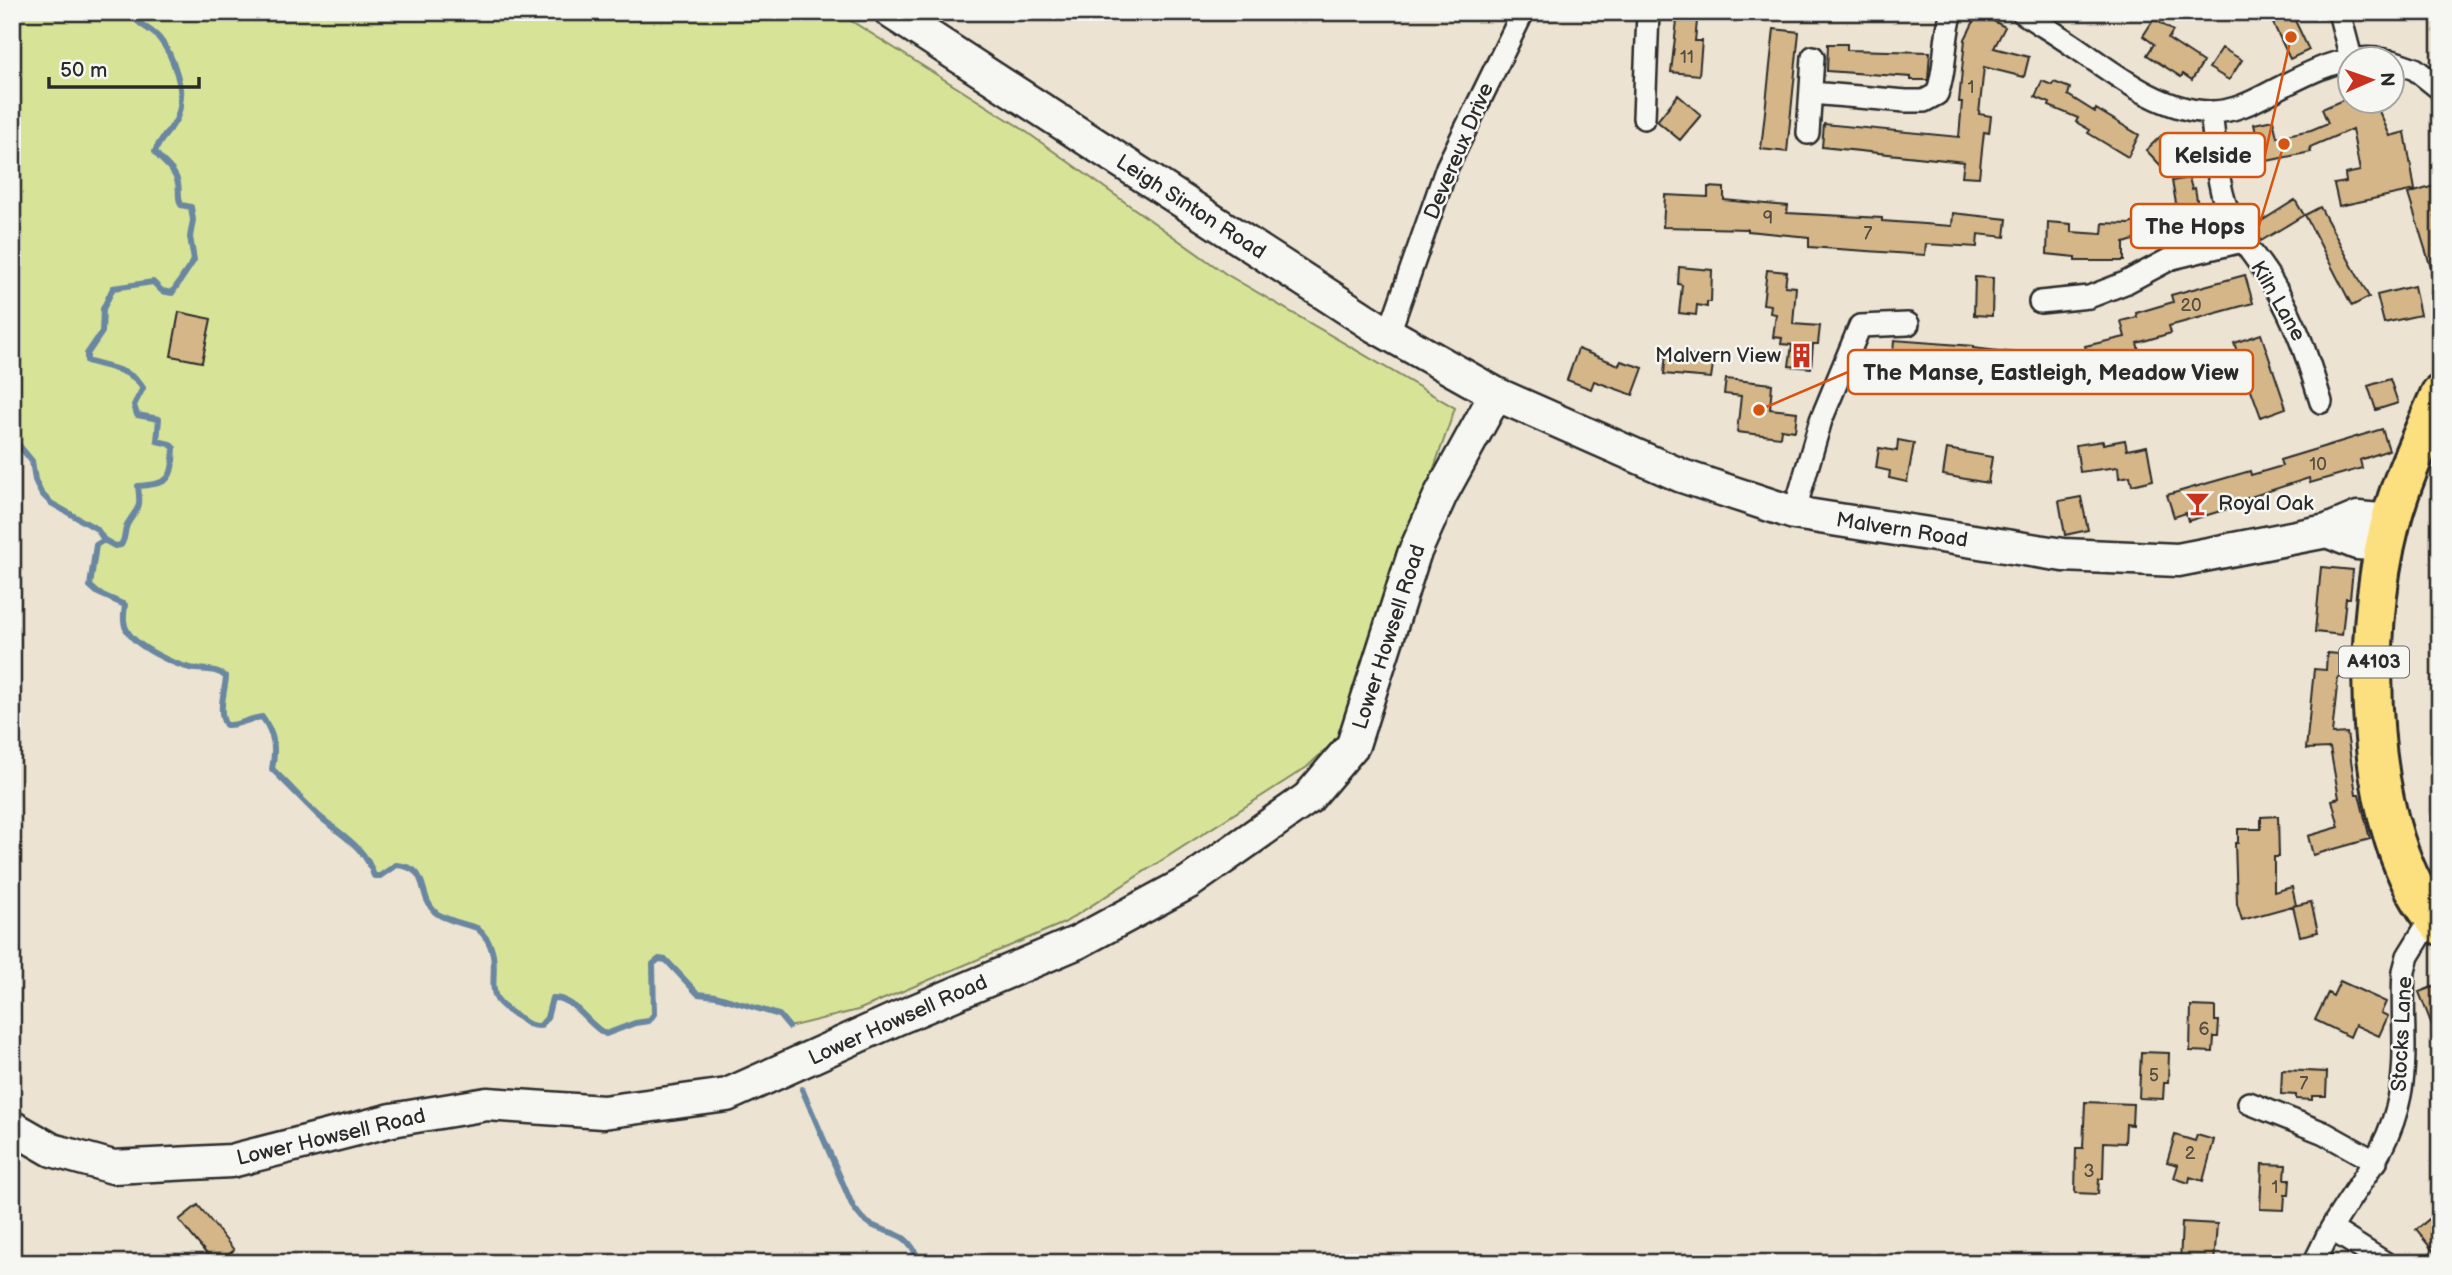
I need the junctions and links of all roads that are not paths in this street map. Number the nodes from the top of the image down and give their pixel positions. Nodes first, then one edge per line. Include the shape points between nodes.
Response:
1 (891, 12) edge
2 (1523, 12) edge
3 (1648, 12) edge
4 (1952, 12) edge
5 (2022, 12) edge
6 (2339, 12) edge
7 (2348, 46) edge
8 (1813, 57) dead end
9 (2336, 62) edge
10 (2406, 66) edge
11 (2440, 89) edge
12 (1811, 93) junction
13 (2211, 113) junction
14 (1644, 118) dead end
15 (1808, 133) dead end
16 (2242, 241) junction
17 (2040, 302) dead end
18 (1908, 324) dead end
19 (1389, 333) junction
20 (1496, 394) junction
21 (2440, 395) edge
22 (2321, 402) dead end
23 (1794, 513) junction
24 (2388, 533) junction
25 (2436, 921) edge
26 (2249, 1103) dead end
27 (12, 1127) edge
28 (2376, 1162) junction
29 (2331, 1229) junction
30 (2314, 1263) edge
31 (2385, 1263) edge

1 - 19 street, Leigh Sinton Road
2 - 19 street, Devereux Drive via 1447,167
3 - 14 street
4 - 12 street via 1937,94 1924,101 1906,101
5 - 13 street via 2116,76 2162,101
6 - 7 street
8 - 12 street
9 - 13 street via 2248,104
10 - 11 street
12 - 15 street
13 - 16 street, Kiln Lane via 2223,194
16 - 17 street, Kiln Lane via 2172,258 2089,297
16 - 22 street, Kiln Lane via 2272,281 2301,337
18 - 23 street via 1860,326 1821,420
19 - 20 street, Leigh Sinton Road
20 - 23 street, Malvern Road via 1682,476
20 - 27 street, Lower Howsell Road via 1414,554 1353,745 1308,798 1189,883 1078,942 727,1095 603,1112 487,1104 392,1120 231,1161 113,1167 52,1150
21 - 24 highway, A4103
23 - 24 street, Malvern Road via 2063,555 2127,559 2178,560 2328,531 2357,543
24 - 25 highway, A4103 via 2374,640 2378,774 2405,873
25 - 28 street, Stocks Lane via 2408,956 2404,971 2400,1097
26 - 28 street via 2324,1133
28 - 29 street, Stocks Lane
29 - 30 street, Stocks Lane
29 - 31 street

